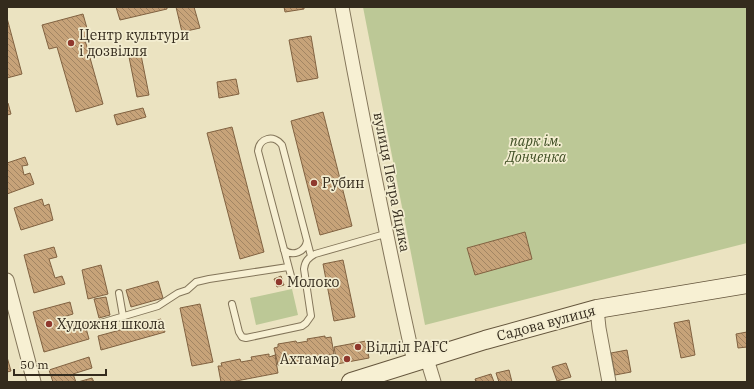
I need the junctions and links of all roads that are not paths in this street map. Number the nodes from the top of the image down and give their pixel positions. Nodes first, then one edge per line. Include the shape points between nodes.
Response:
1 (342, 7) edge
2 (385, 234) junction
3 (307, 241) junction
4 (284, 250) junction
5 (311, 256) junction
6 (288, 267) junction
7 (291, 276) dead end
8 (7, 280) edge
9 (747, 284) edge
10 (118, 293) dead end
11 (232, 304) dead end
12 (597, 309) junction
13 (123, 316) junction
14 (94, 325) dead end
15 (420, 360) junction
16 (34, 382) edge
17 (351, 382) edge
18 (434, 382) edge
19 (609, 382) edge

1 - 2 street, вулиця Петра Яцика
2 - 5 lane
2 - 15 street, вулиця Петра Яцика
3 - 4 lane via 303,250 297,253
3 - 4 lane via 282,145 273,138 266,139 260,144 258,152
3 - 5 lane
4 - 6 lane
5 - 11 lane via 306,261 304,269 311,316 306,324 242,337
6 - 7 lane
6 - 13 lane via 196,282 158,306
8 - 16 street
9 - 12 main road, Садова вулиця
10 - 13 lane
12 - 15 main road, Садова вулиця
12 - 19 street via 598,328
13 - 14 lane
15 - 17 main road, Садова вулиця
15 - 18 street, вулиця Петра Яцика

